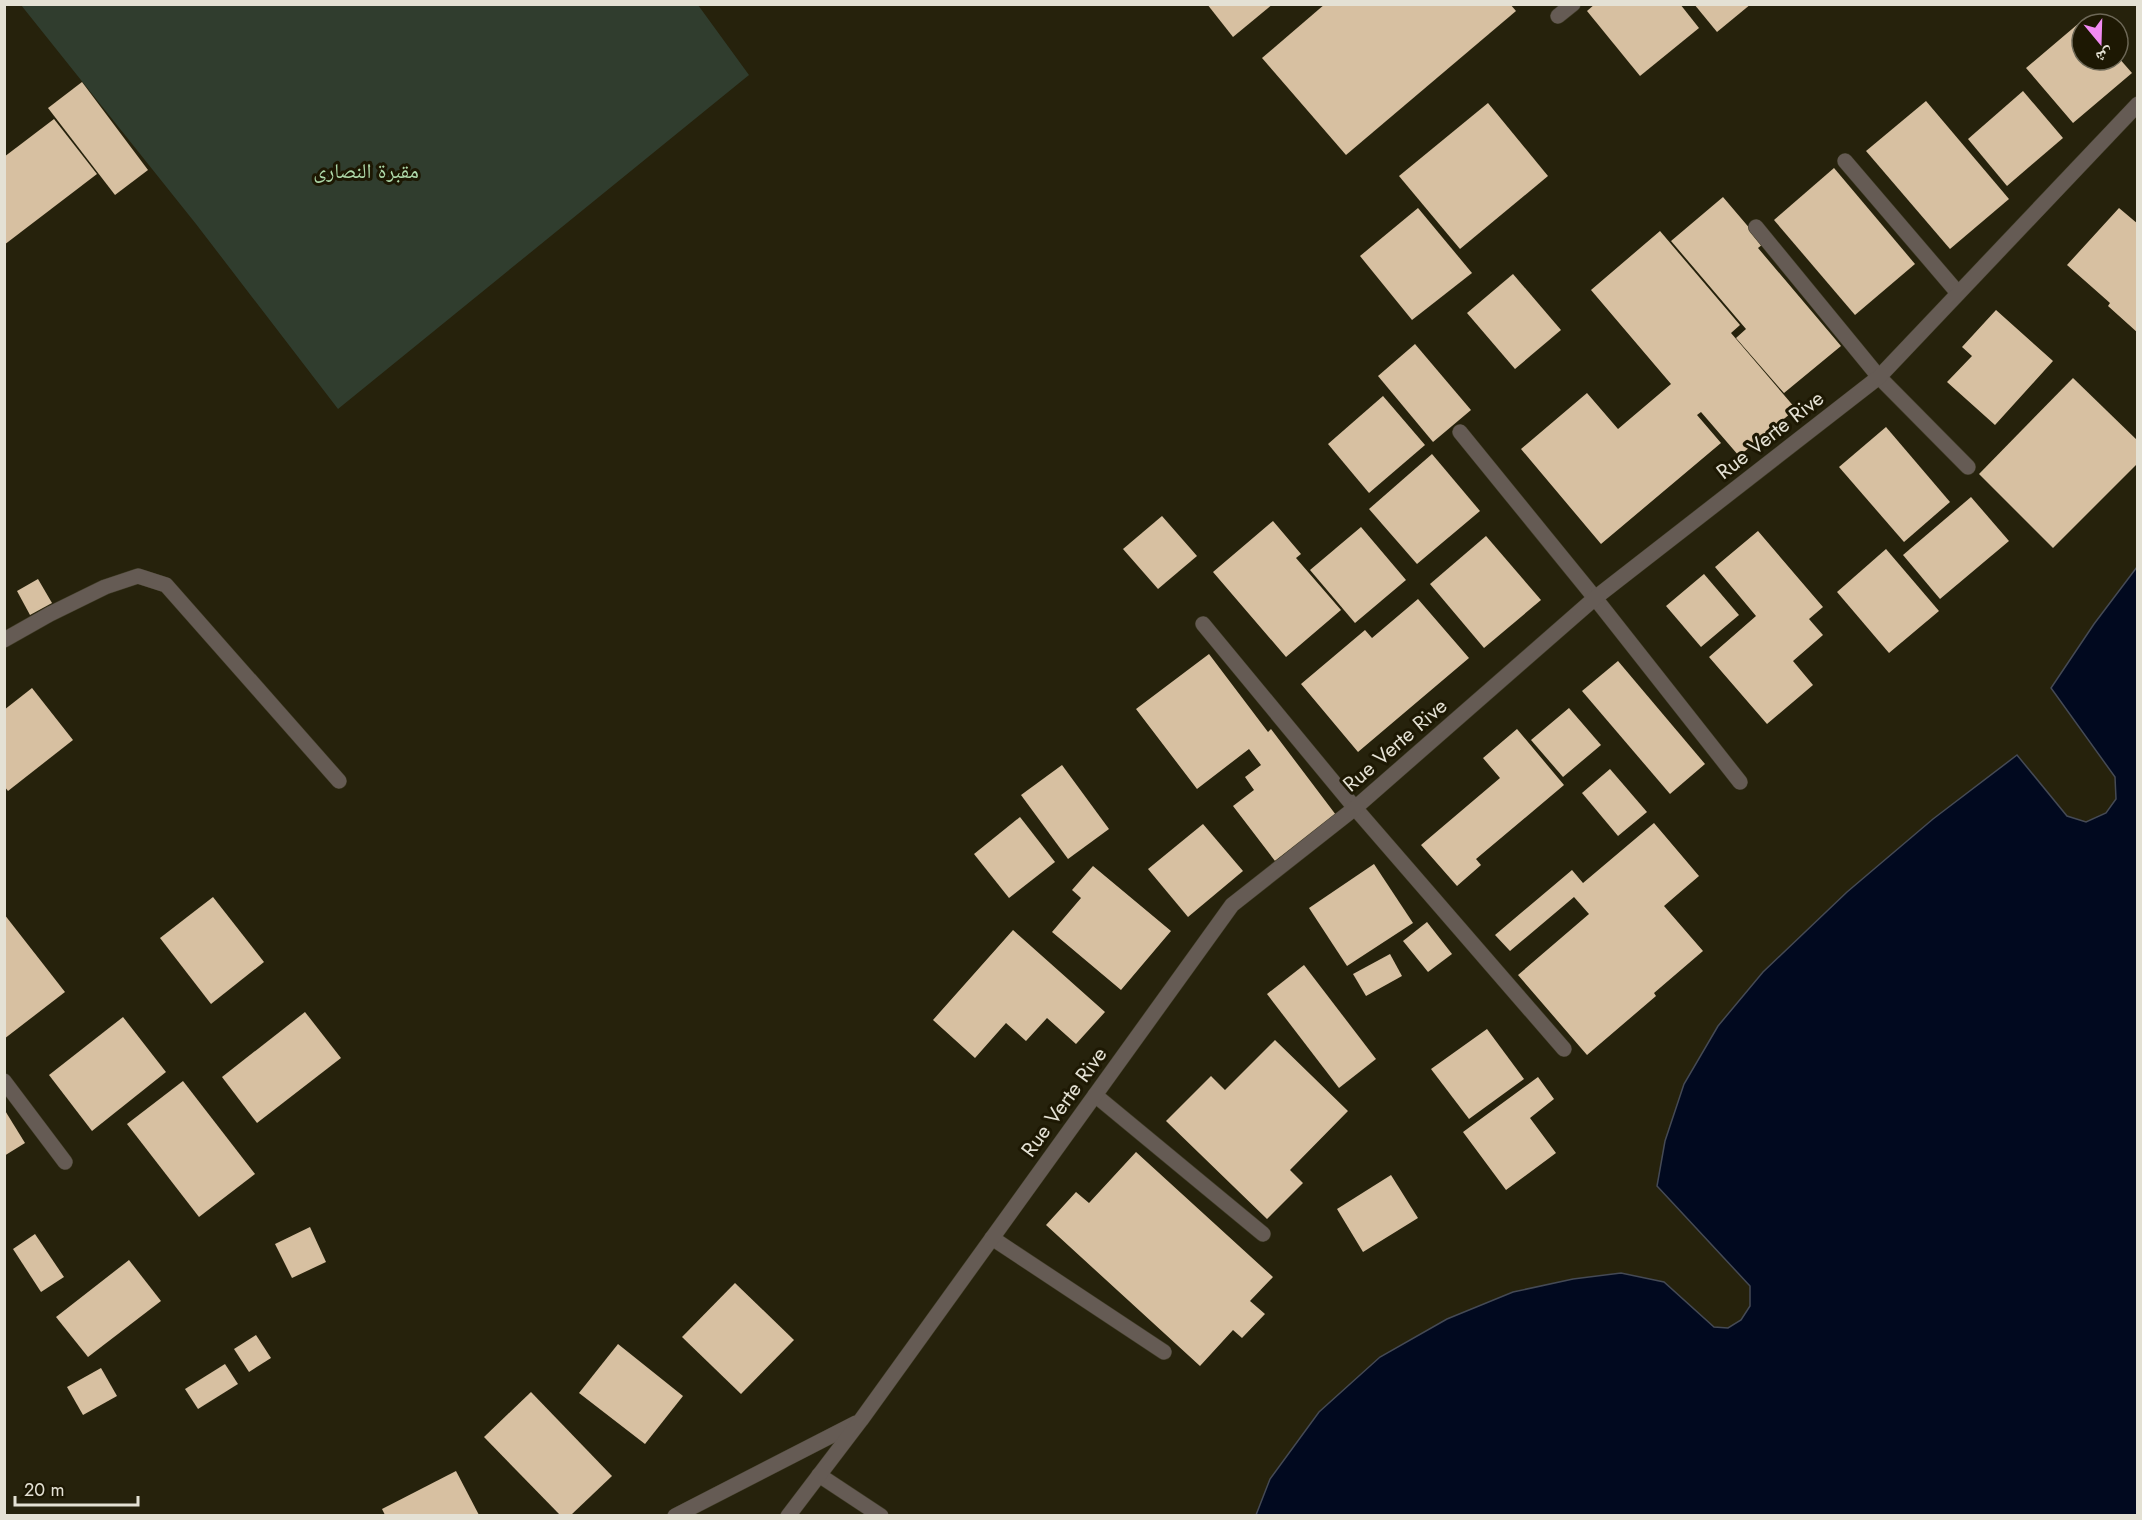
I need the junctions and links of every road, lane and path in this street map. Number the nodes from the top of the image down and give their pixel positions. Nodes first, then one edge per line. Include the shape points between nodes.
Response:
1 (1573, 4) edge
2 (1558, 16) dead end
3 (2138, 104) edge
4 (1845, 161) dead end
5 (1756, 227) dead end
6 (1958, 293) junction
7 (1879, 377) junction
8 (1460, 432) dead end
9 (1968, 466) dead end
10 (1595, 598) junction
11 (1203, 624) dead end
12 (4, 640) edge
13 (339, 781) dead end
14 (1740, 782) dead end
15 (1355, 808) junction
16 (1564, 1049) dead end
17 (4, 1081) edge
18 (1095, 1095) junction
19 (65, 1162) dead end
20 (1263, 1234) dead end
21 (992, 1238) junction
22 (1164, 1352) dead end
23 (861, 1420) junction
24 (819, 1475) junction
25 (675, 1515) edge
26 (788, 1515) edge
27 (881, 1515) edge

1 - 2 street
3 - 6 street, Rue Verte Rive
4 - 6 street
5 - 7 street
6 - 7 street, Rue Verte Rive
7 - 9 street
7 - 10 street, Rue Verte Rive
8 - 10 street
10 - 14 street
10 - 15 street, Rue Verte Rive
11 - 15 street
12 - 13 street via 105,587 138,576 166,585
15 - 16 street
15 - 18 street, Rue Verte Rive via 1232,905
17 - 19 street
18 - 20 street
18 - 21 street, Rue Verte Rive
21 - 22 street
21 - 23 street, Rue Verte Rive
23 - 24 street, Rue Verte Rive
23 - 25 street
24 - 26 street, Rue Verte Rive
24 - 27 street

